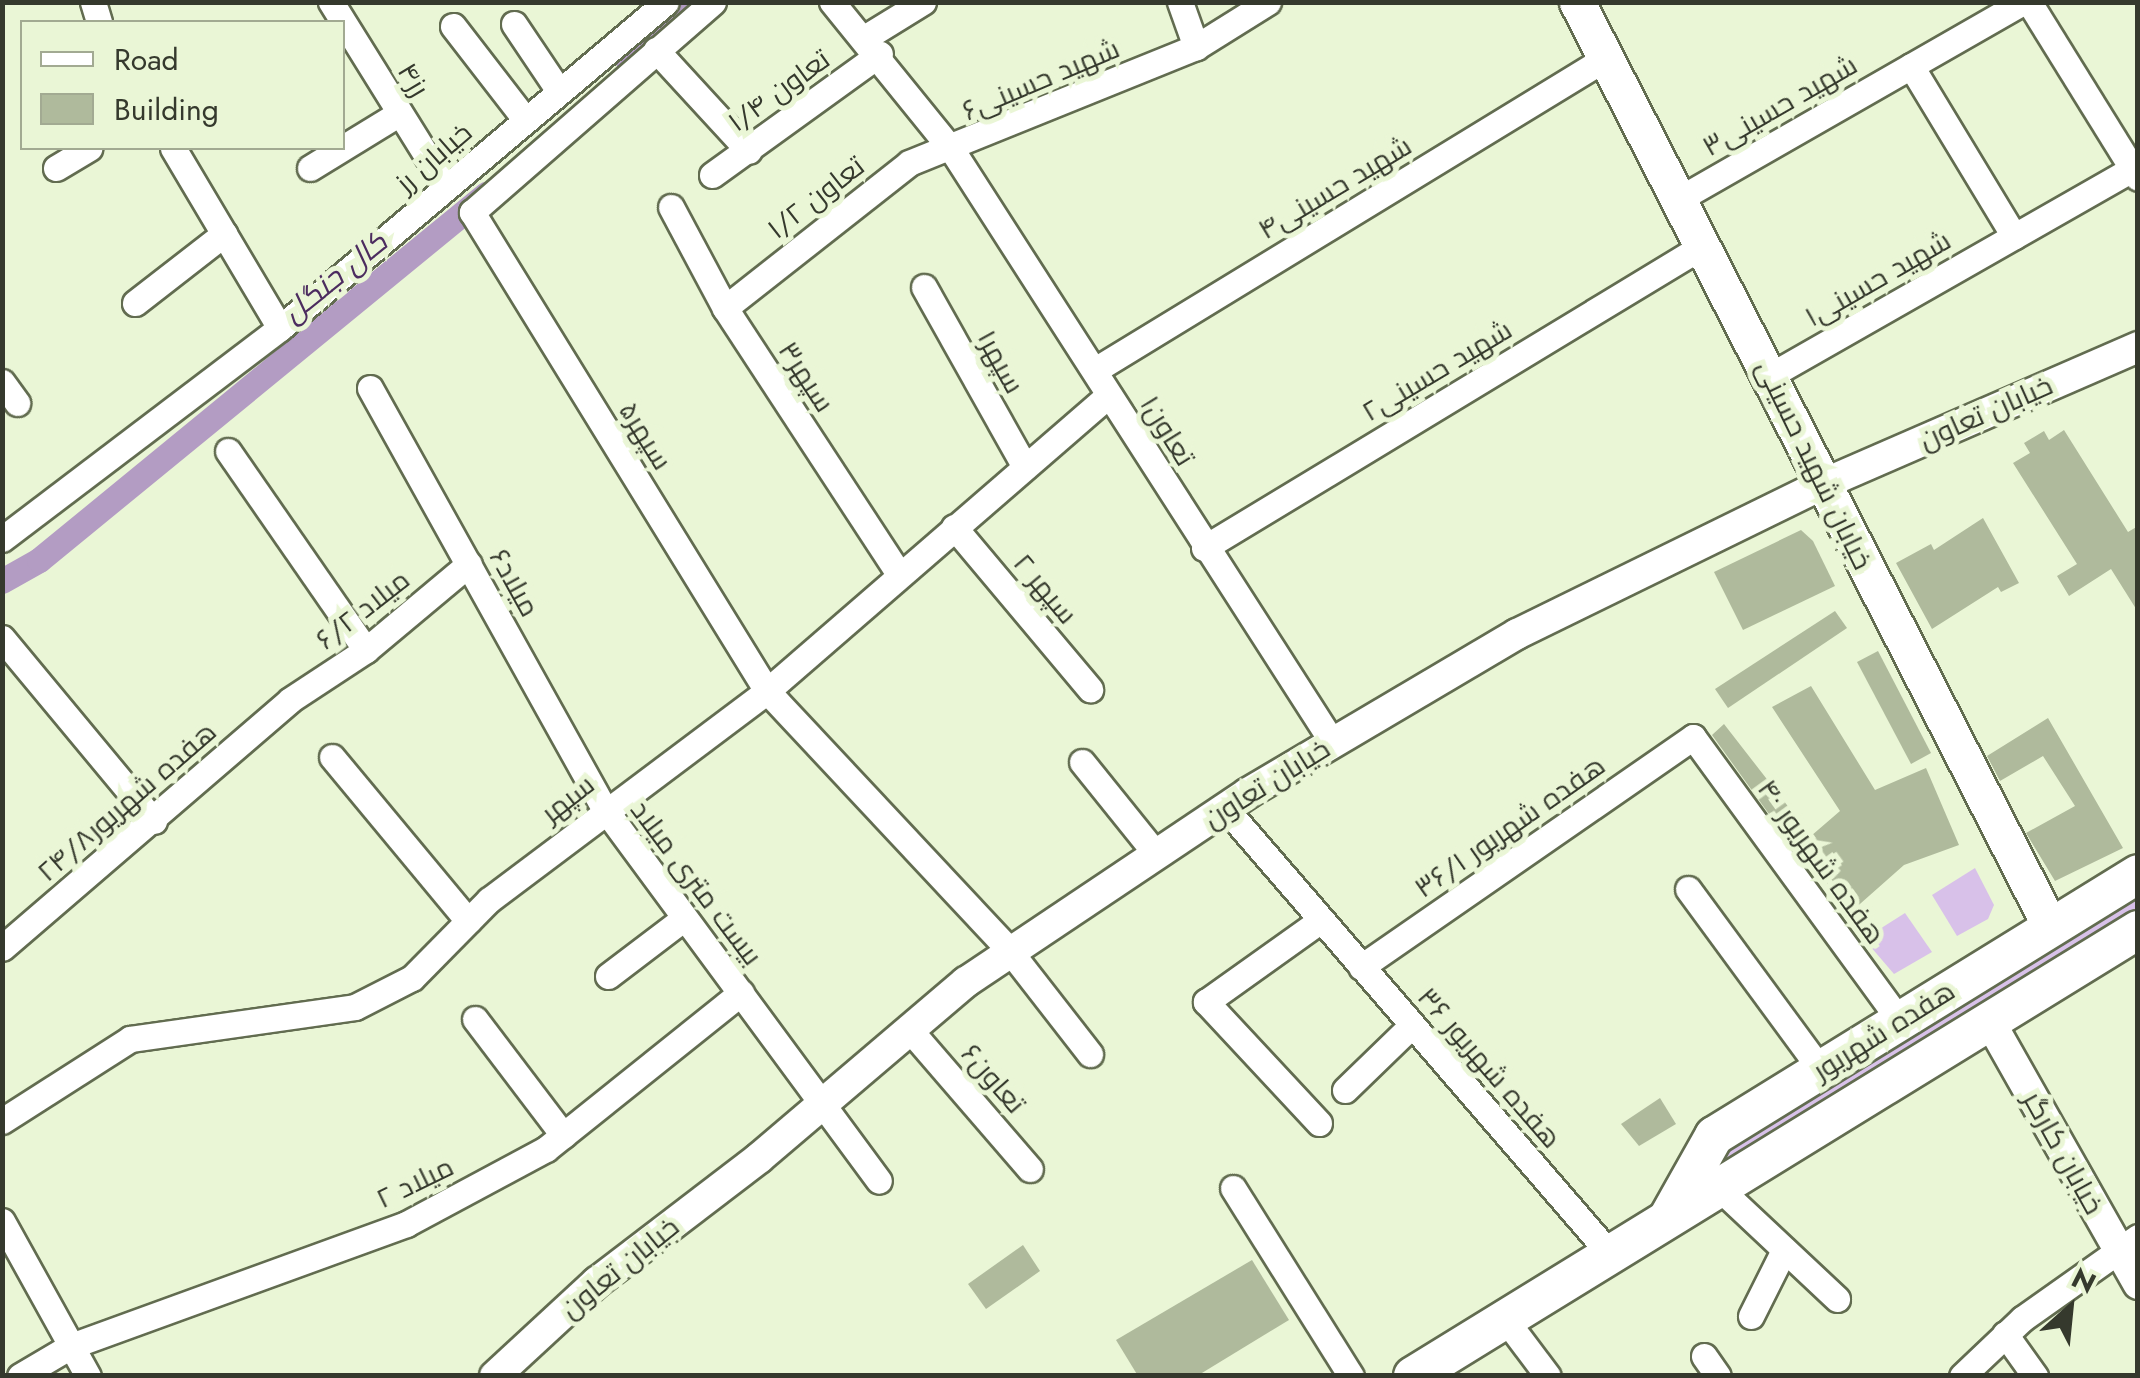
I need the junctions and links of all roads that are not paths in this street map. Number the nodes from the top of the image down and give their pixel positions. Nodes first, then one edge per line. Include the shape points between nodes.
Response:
1 (666, 2) edge
2 (713, 2) edge
3 (832, 2) edge
4 (922, 2) edge
5 (1180, 2) edge
6 (1577, 2) edge
7 (2026, 2) edge
8 (1267, 3) edge
9 (345, 24) edge
10 (514, 24) dead end
11 (453, 26) dead end
12 (873, 45) junction
13 (1196, 47) junction
14 (656, 50) junction
15 (1606, 58) junction
16 (1910, 66) junction
17 (559, 91) junction
18 (398, 114) junction
19 (526, 118) junction
20 (345, 147) edge
21 (86, 150) edge
22 (174, 150) edge
23 (339, 150) edge
24 (952, 150) junction
25 (749, 151) junction
26 (56, 168) dead end
27 (310, 168) dead end
28 (2136, 172) edge
29 (712, 175) dead end
30 (446, 186) junction
31 (1679, 199) junction
32 (671, 207) dead end
33 (224, 234) junction
34 (2014, 236) junction
35 (1701, 246) junction
36 (924, 287) dead end
37 (135, 303) dead end
38 (725, 308) junction
39 (280, 328) junction
40 (2138, 348) edge
41 (1095, 370) junction
42 (1770, 375) junction
43 (370, 388) dead end
44 (1109, 395) junction
45 (228, 450) dead end
46 (1025, 467) junction
47 (1821, 486) junction
48 (954, 527) junction
49 (2, 539) edge
50 (1204, 548) junction
51 (469, 564) junction
52 (898, 574) junction
53 (2, 638) edge
54 (366, 650) junction
55 (1090, 689) dead end
56 (767, 691) junction
57 (290, 700) joint
58 (1693, 737) joint
59 (1333, 743) junction
60 (332, 757) dead end
61 (1082, 762) dead end
62 (604, 808) junction
63 (1226, 808) junction
64 (154, 821) junction
65 (1156, 854) junction
66 (2138, 874) edge
67 (1688, 889) dead end
68 (683, 919) junction
69 (1321, 920) junction
70 (468, 921) junction
71 (2052, 928) junction
72 (2138, 930) edge
73 (6, 939) edge
74 (1009, 950) junction
75 (1362, 966) junction
76 (608, 976) dead end
77 (741, 993) junction
78 (475, 1019) dead end
79 (1900, 1021) junction
80 (1990, 1022) junction
81 (1412, 1025) junction
82 (909, 1029) junction
83 (1090, 1054) dead end
84 (1821, 1070) junction
85 (1345, 1090) dead end
86 (821, 1102) junction
87 (2, 1121) edge
88 (1319, 1123) dead end
89 (563, 1135) junction
90 (1030, 1169) dead end
91 (879, 1181) dead end
92 (1233, 1188) dead end
93 (1719, 1188) junction
94 (2, 1221) edge
95 (1665, 1222) junction
96 (2127, 1244) edge
97 (1784, 1250) junction
98 (1610, 1255) junction
99 (2138, 1284) edge
100 (1836, 1299) dead end
101 (1751, 1316) dead end
102 (1505, 1320) junction
103 (2005, 1334) junction
104 (72, 1346) junction
105 (20, 1376) edge
106 (88, 1376) edge
107 (495, 1376) edge
108 (1350, 1376) edge
109 (1413, 1376) edge
110 (1548, 1376) edge
111 (1962, 1376) edge
112 (2036, 1376) edge

1 - 17 street, خیابان رز
2 - 14 street
3 - 12 street, شهید حسینی۶
4 - 12 street, تعاون ۱/۴
5 - 13 street
6 - 15 main road, خیابان شهید حسینی
7 - 16 street, شهید حسینی۳
7 - 28 street
8 - 13 street, شهید حسینی۶
9 - 18 street, رز۴
10 - 17 street
11 - 19 street
12 - 24 street, شهید حسینی۶
12 - 25 street, تعاون ۱/۴
13 - 24 street, شهید حسینی۶
14 - 25 street
14 - 56 street, سپهر۵ via 472,212
15 - 31 main road, خیابان شهید حسینی
15 - 41 street, شهید حسینی۴
16 - 31 street, شهید حسینی۳
16 - 34 street
17 - 19 street, خیابان رز
18 - 20 street
18 - 30 street, رز۴
19 - 30 street, خیابان رز
21 - 26 street
22 - 33 street
23 - 27 street
24 - 38 street, تعاون ۱/۲ via 909,163
24 - 41 street, تعاون۱
25 - 29 street, تعاون ۱/۴
28 - 34 street, شهید حسینی۱
30 - 39 street, خیابان رز
31 - 35 main road, خیابان شهید حسینی
32 - 38 street, سپهر۳
33 - 37 street
33 - 39 street
34 - 42 street, شهید حسینی۱
35 - 42 main road, خیابان شهید حسینی
35 - 50 street, شهید حسینی۲
36 - 46 street, سپهر۱
38 - 52 street, سپهر۳
39 - 49 street, خیابان رز
40 - 47 street, خیابان تعاون
41 - 44 street, تعاون۱
42 - 47 main road, خیابان شهید حسینی
43 - 51 street, میلاد۶
44 - 46 street, سپهر
44 - 50 street, تعاون۱
45 - 54 street
46 - 48 street, سپهر
47 - 59 street, خیابان تعاون via 1517,634
47 - 71 main road, خیابان شهید حسینی
48 - 52 street, سپهر
48 - 55 street, سپهر ۲
50 - 59 street, تعاون۱
51 - 54 street, میلاد ۶/۲
51 - 62 street, میلاد۶
52 - 56 street, سپهر
53 - 64 street
54 - 57 street, میلاد ۶/۲
56 - 62 street, سپهر
56 - 74 street, سپهر۵
57 - 64 street, هفده شهریور۲۴/۸
58 - 75 street, هفده شهریور ۳۶/۱
58 - 79 street, هفده شهریور ۴۰
59 - 63 street, خیابان تعاون
60 - 70 street
61 - 65 street
62 - 68 street, بیست متری میلاد
62 - 70 street, سپهر
63 - 65 street, خیابان تعاون
63 - 69 street, هفده شهریور ۳۶
64 - 73 street, هفده شهریور۲۴/۸
65 - 74 street, خیابان تعاون
66 - 71 main road, هفده شهریور
67 - 84 street
68 - 76 street
68 - 77 street, بیست متری میلاد
69 - 75 street, هفده شهریور ۳۶
69 - 88 street via 1206,1002
70 - 87 street, سپهر via 412,978 356,1007 130,1038
71 - 79 main road, هفده شهریور
72 - 80 main road, هفده شهریور
74 - 82 street, خیابان تعاون
74 - 83 street, سپهر۵
75 - 81 street, هفده شهریور ۳۶
77 - 86 street, بیست متری میلاد
77 - 89 street, میلاد ۲
78 - 89 street
79 - 84 main road, هفده شهریور
80 - 93 main road, هفده شهریور
80 - 96 street, خیابان کارگر
81 - 85 street
81 - 98 street, هفده شهریور ۳۶
82 - 86 street, خیابان تعاون
82 - 90 street, تعاون۶
84 - 95 main road, هفده شهریور via 1714,1136
86 - 91 street, بیست متری میلاد
86 - 107 street, خیابان تعاون via 597,1282
89 - 104 street, میلاد ۲ via 406,1224
92 - 108 street
93 - 95 main road, هفده شهریور
93 - 97 street
94 - 104 street
95 - 98 main road, هفده شهریور
96 - 99 street, خیابان کارگر
96 - 103 street
97 - 100 street
97 - 101 street
98 - 102 main road, هفده شهریور
102 - 109 main road, هفده شهریور
102 - 110 street
103 - 111 street
103 - 112 street
104 - 105 street, میلاد ۲
104 - 106 street

